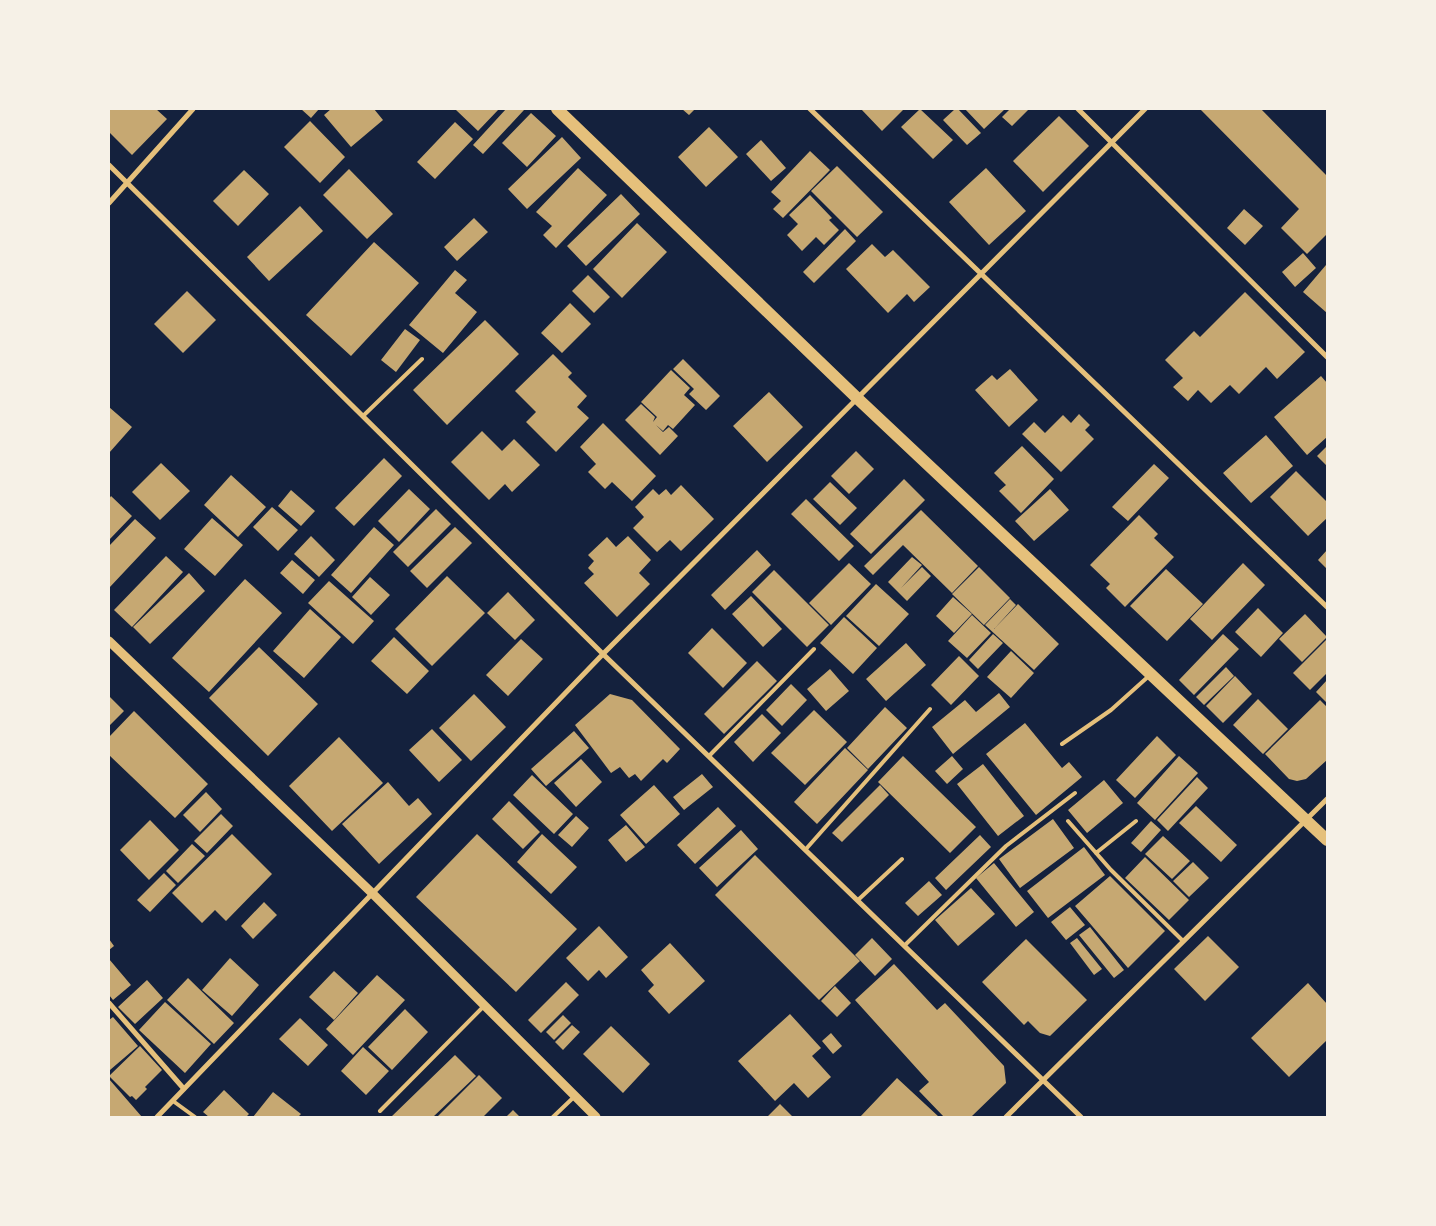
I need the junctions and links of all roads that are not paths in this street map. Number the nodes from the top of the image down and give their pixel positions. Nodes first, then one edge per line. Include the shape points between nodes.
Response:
1 (193, 109) edge
2 (557, 109) edge
3 (810, 109) edge
4 (1078, 109) edge
5 (1145, 109) edge
6 (1111, 141) junction
7 (109, 164) edge
8 (127, 182) junction
9 (109, 203) edge
10 (983, 274) junction
11 (1327, 357) edge
12 (422, 359) dead end
13 (857, 398) junction
14 (363, 416) junction
15 (1327, 607) edge
16 (109, 641) edge
17 (814, 649) dead end
18 (603, 654) junction
19 (1151, 674) junction
20 (930, 709) dead end
21 (1062, 744) dead end
22 (710, 756) junction
23 (1075, 793) dead end
24 (1327, 799) edge
25 (1307, 819) junction
26 (1136, 821) dead end
27 (1068, 822) dead end
28 (1327, 840) edge
29 (806, 849) junction
30 (1096, 853) junction
31 (902, 859) dead end
32 (372, 894) junction
33 (858, 900) junction
34 (1183, 941) junction
35 (905, 945) junction
36 (109, 1003) edge
37 (484, 1006) junction
38 (1042, 1078) junction
39 (184, 1089) junction
40 (575, 1096) junction
41 (173, 1100) junction
42 (380, 1111) dead end
43 (157, 1117) edge
44 (195, 1117) edge
45 (553, 1117) edge
46 (596, 1117) edge
47 (1006, 1117) edge
48 (1081, 1117) edge

1 - 8 street
2 - 13 main road
3 - 10 street
4 - 6 street
5 - 6 street
6 - 10 street
6 - 11 street
7 - 8 street
8 - 9 street
8 - 14 street
10 - 13 street
10 - 15 street
12 - 14 lane
13 - 18 street
13 - 19 main road
14 - 18 street
16 - 32 street
17 - 22 lane
18 - 22 street
18 - 32 street
19 - 21 lane via 1111,710
19 - 25 main road
20 - 29 lane
22 - 29 street
23 - 35 lane via 1006,846
24 - 25 street
25 - 28 main road
25 - 34 street
26 - 30 lane
27 - 30 lane
29 - 33 street
30 - 34 lane
31 - 33 lane
32 - 37 street
32 - 39 street
33 - 35 street
34 - 38 street
35 - 38 street
36 - 39 street
37 - 40 street
37 - 42 lane
38 - 47 street
38 - 48 street
39 - 41 street
40 - 45 lane
40 - 46 street
41 - 43 street
41 - 44 lane

